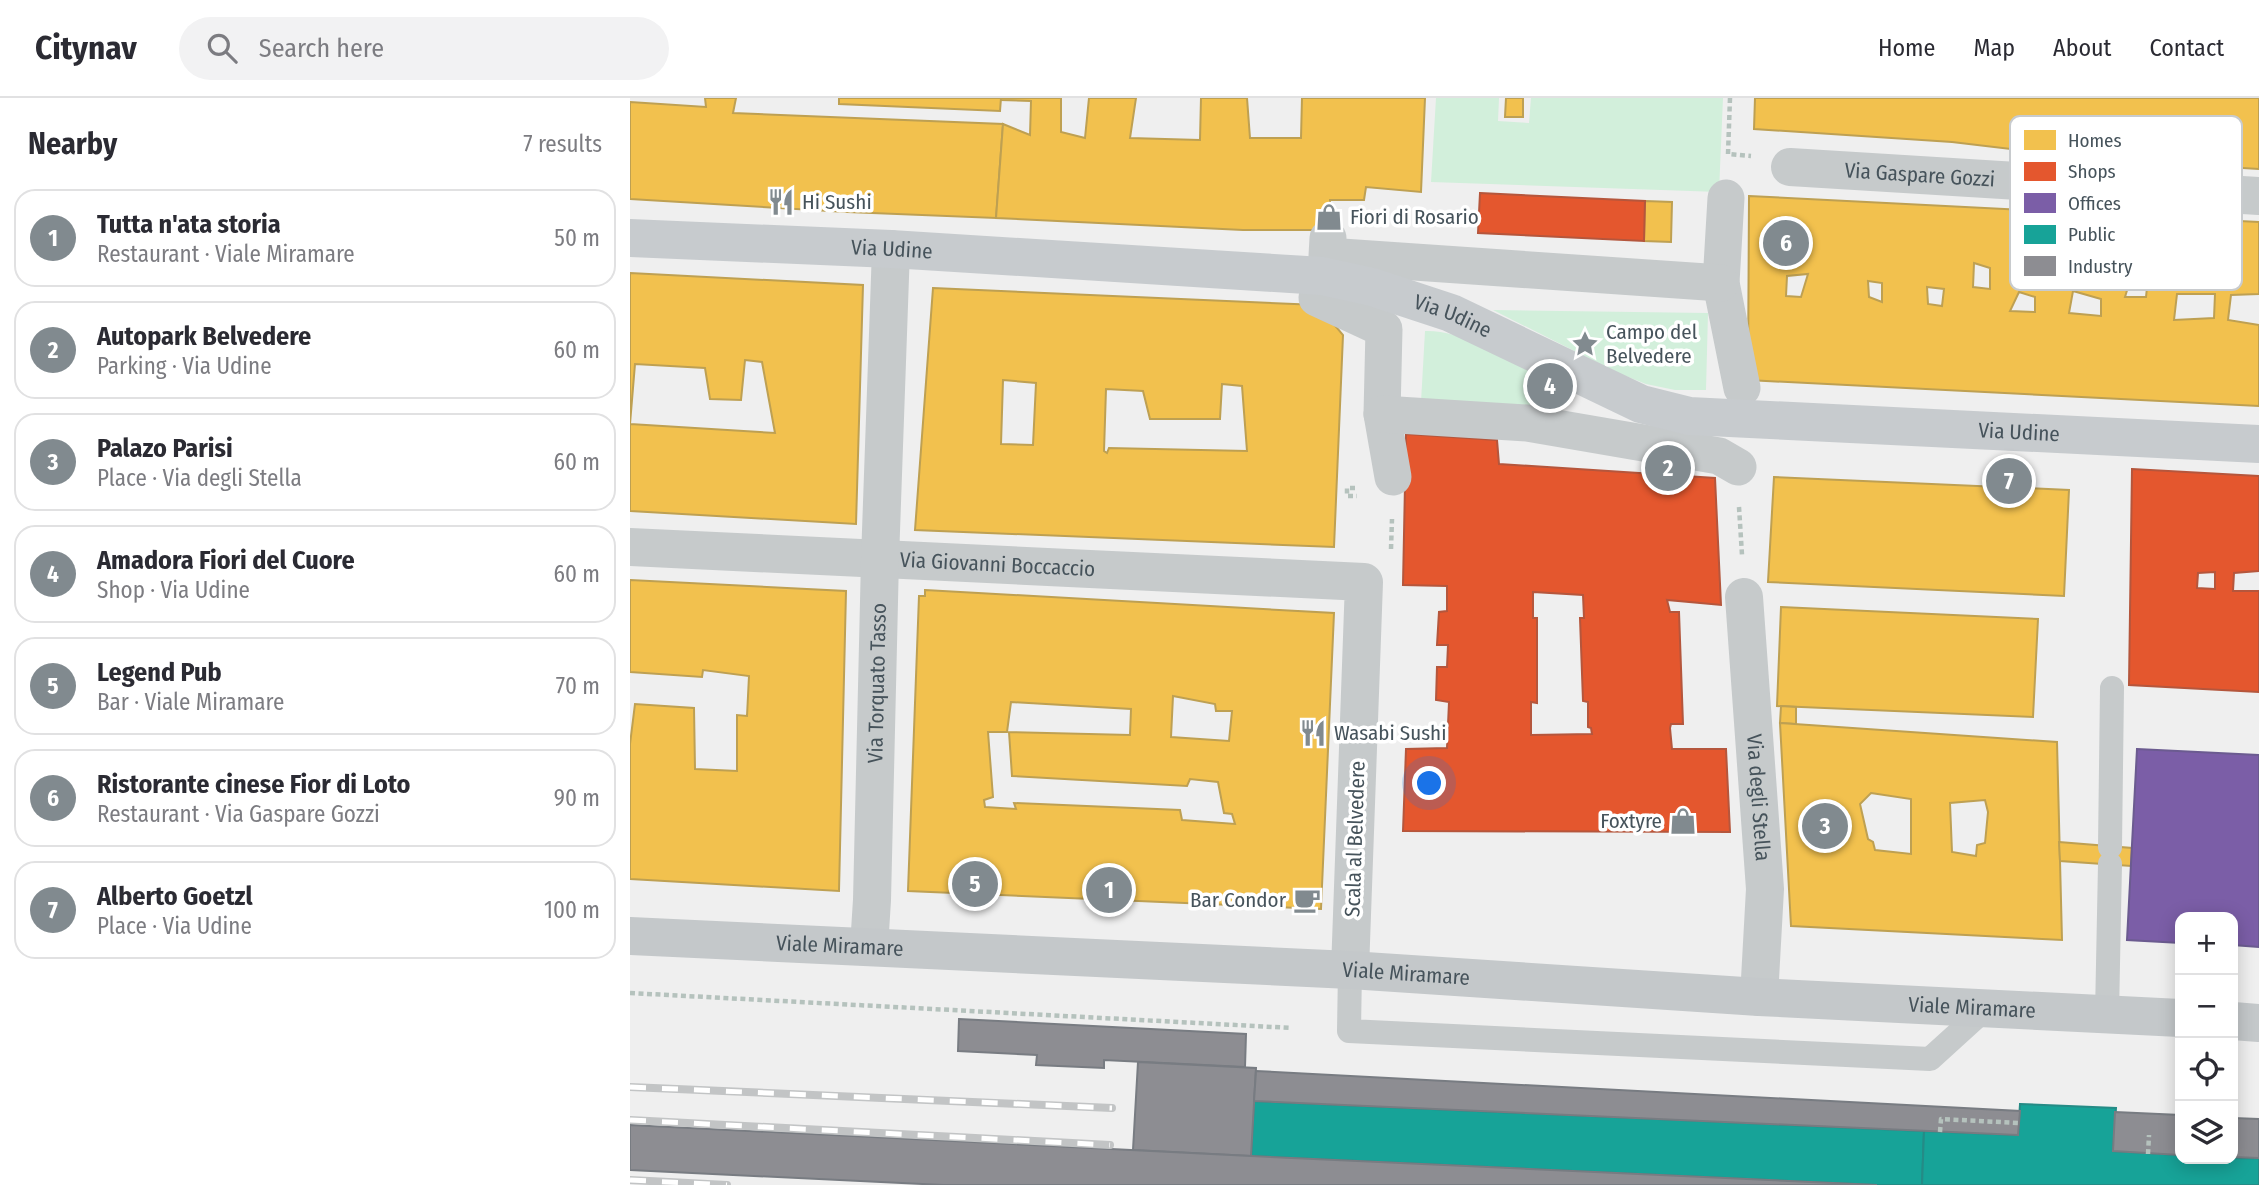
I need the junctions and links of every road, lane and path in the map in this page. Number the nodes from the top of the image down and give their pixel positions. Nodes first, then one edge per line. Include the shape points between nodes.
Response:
1 (1730, 98) edge
2 (1776, 161) joint
3 (2010, 178) edge
4 (1726, 198) dead end
5 (630, 238) edge
6 (1328, 238) dead end
7 (891, 249) junction
8 (1721, 283) junction
9 (1317, 298) dead end
10 (1742, 388) dead end
11 (1381, 414) junction
12 (2259, 444) edge
13 (1733, 460) joint
14 (1393, 477) dead end
15 (630, 547) edge
16 (880, 559) junction
17 (1742, 559) dead end
18 (1364, 582) joint
19 (1744, 597) dead end
20 (2112, 688) dead end
21 (630, 936) edge
22 (869, 947) junction
23 (1350, 970) junction
24 (630, 993) edge
25 (1759, 997) junction
26 (1985, 1009) junction
27 (2107, 1014) junction
28 (2175, 1018) edge
29 (2238, 1021) edge
30 (2259, 1023) edge
31 (1292, 1028) dead end
32 (2018, 1123) dead end
33 (1940, 1132) dead end
34 (2149, 1135) dead end
35 (2148, 1154) dead end

1 - 2 path via 1728,154
2 - 3 street, Via Gaspare Gozzi
4 - 8 street
5 - 7 main road, Via Udine
6 - 8 street via 1327,257
7 - 12 main road, Via Udine via 1322,276 1451,313 1641,404 1689,416
7 - 16 street, Via Torquato Tasso
8 - 10 street
9 - 11 street via 1384,329
11 - 13 street via 1527,423
11 - 14 street
13 - 17 path
15 - 16 street, Via Giovanni Boccaccio
16 - 18 street, Via Giovanni Boccaccio
16 - 22 street, Via Torquato Tasso
18 - 23 street, Scala al Belvedere
19 - 25 street, Via degli Stella via 1765,889
20 - 27 lane
21 - 22 main road, Viale Miramare
22 - 23 main road, Viale Miramare
23 - 25 main road, Viale Miramare
23 - 26 lane via 1349,1031 1930,1059
24 - 31 path
25 - 26 main road, Viale Miramare
26 - 27 main road, Viale Miramare
27 - 28 main road, Viale Miramare
29 - 30 main road
32 - 33 path via 1941,1119
34 - 35 path

